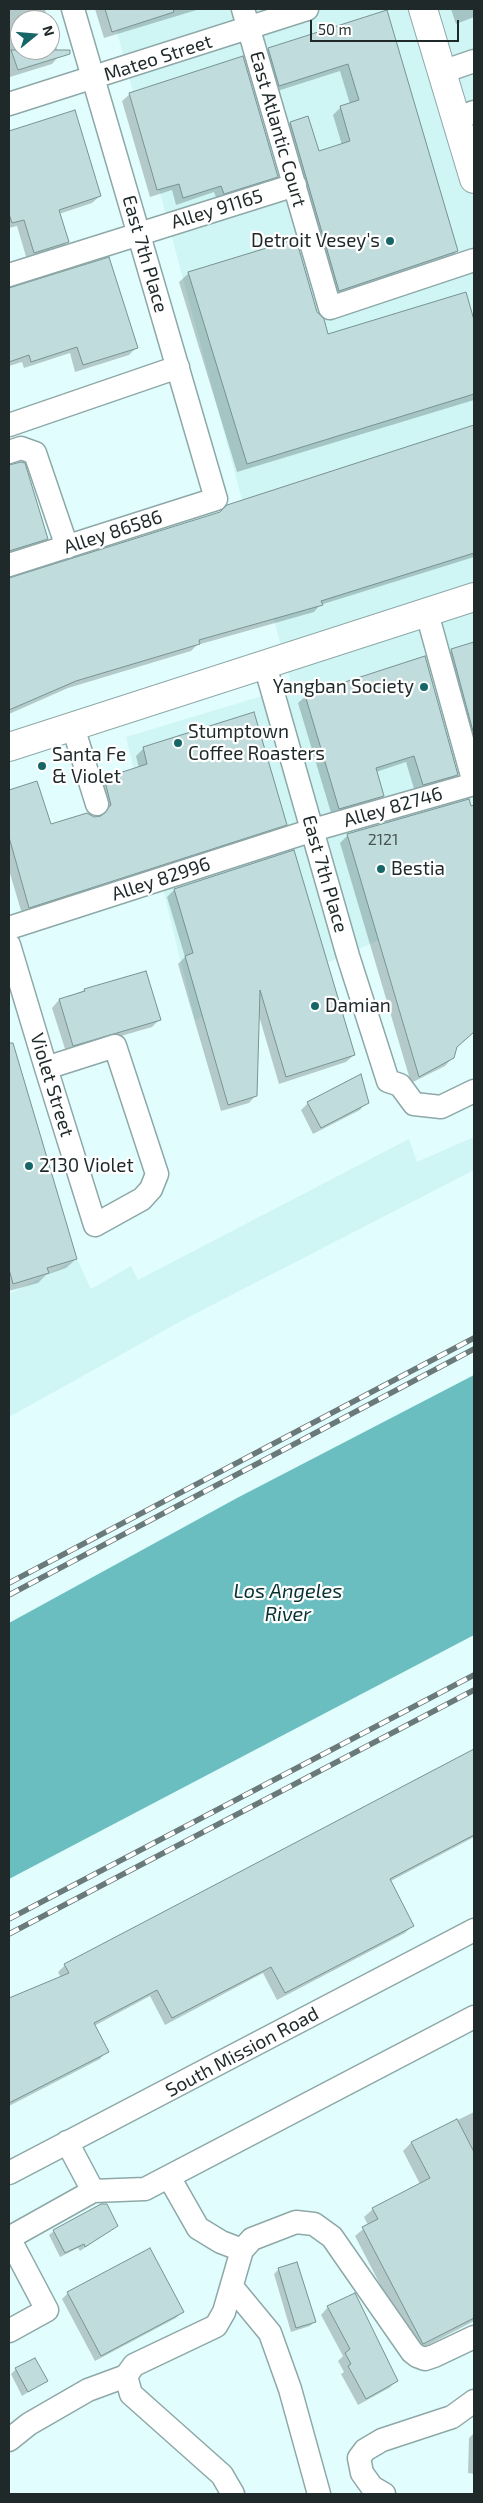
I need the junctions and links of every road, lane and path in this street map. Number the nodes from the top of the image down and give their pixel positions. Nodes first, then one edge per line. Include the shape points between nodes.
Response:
1 (73, 9) edge
2 (307, 9) edge
3 (423, 9) edge
4 (246, 19) edge
5 (474, 61) edge
6 (442, 72) junction
7 (94, 79) junction
8 (9, 104) edge
9 (465, 116) edge
10 (474, 179) edge
11 (295, 185) junction
12 (139, 234) junction
13 (474, 260) edge
14 (9, 275) edge
15 (178, 368) junction
16 (9, 425) edge
17 (9, 452) edge
18 (216, 498) joint
19 (67, 547) junction
20 (9, 565) edge
21 (474, 597) edge
22 (427, 613) junction
23 (265, 665) junction
24 (73, 727) junction
25 (9, 747) edge
26 (474, 783) edge
27 (97, 804) dead end
28 (312, 830) junction
29 (9, 928) edge
30 (9, 945) edge
31 (46, 1068) junction
32 (474, 1091) edge
33 (474, 1930) edge
34 (474, 2017) edge
35 (67, 2142) junction
36 (9, 2173) edge
37 (169, 2177) junction
38 (93, 2191) junction
39 (242, 2250) junction
40 (232, 2287) junction
41 (9, 2331) edge
42 (474, 2337) edge
43 (126, 2376) junction
44 (474, 2401) edge
45 (9, 2440) edge
46 (233, 2494) edge
47 (319, 2494) edge
48 (384, 2494) edge

1 - 7 street, East 7th Place
2 - 4 street, Mateo Street
3 - 6 main road
4 - 7 street, Mateo Street
4 - 11 street, East Atlantic Court
5 - 6 street
6 - 9 main road
7 - 8 street, Mateo Street
7 - 12 street, East 7th Place
9 - 10 main road
11 - 12 street, Alley 91165
11 - 13 street, East Atlantic Court via 330,308
12 - 14 street, Alley 91165
12 - 15 street, East 7th Place
15 - 16 street
15 - 18 street, East 7th Place
17 - 19 street via 21,448 35,453
18 - 19 street, Alley 86586
19 - 20 street, Alley 86586
21 - 22 main road
22 - 23 main road
22 - 26 street, Alley 82746
23 - 24 main road
23 - 28 street, East 7th Place
24 - 25 main road
24 - 27 street
26 - 28 street, Alley 82746
28 - 29 street, Alley 82996
28 - 32 street, East 7th Place via 388,1081 400,1085 414,1104 440,1107
30 - 31 street, Violet Street
31 - 31 street, Violet Street via 95,1225 142,1200 157,1174 114,1046
33 - 35 street, South Mission Road
34 - 37 street
35 - 36 street, South Mission Road
35 - 38 street
37 - 38 street via 146,2189
37 - 39 street via 198,2228
38 - 41 street via 9,2238 47,2310
39 - 40 street
39 - 42 street via 252,2239 278,2228 296,2222 314,2224 332,2237 417,2356 425,2359 434,2356
40 - 43 street via 216,2326 134,2365
40 - 47 street via 270,2333 290,2389
43 - 45 street via 88,2390 29,2424
43 - 46 street via 131,2394 222,2475
44 - 48 street via 452,2417 382,2440 364,2450 359,2458 362,2473 372,2487

